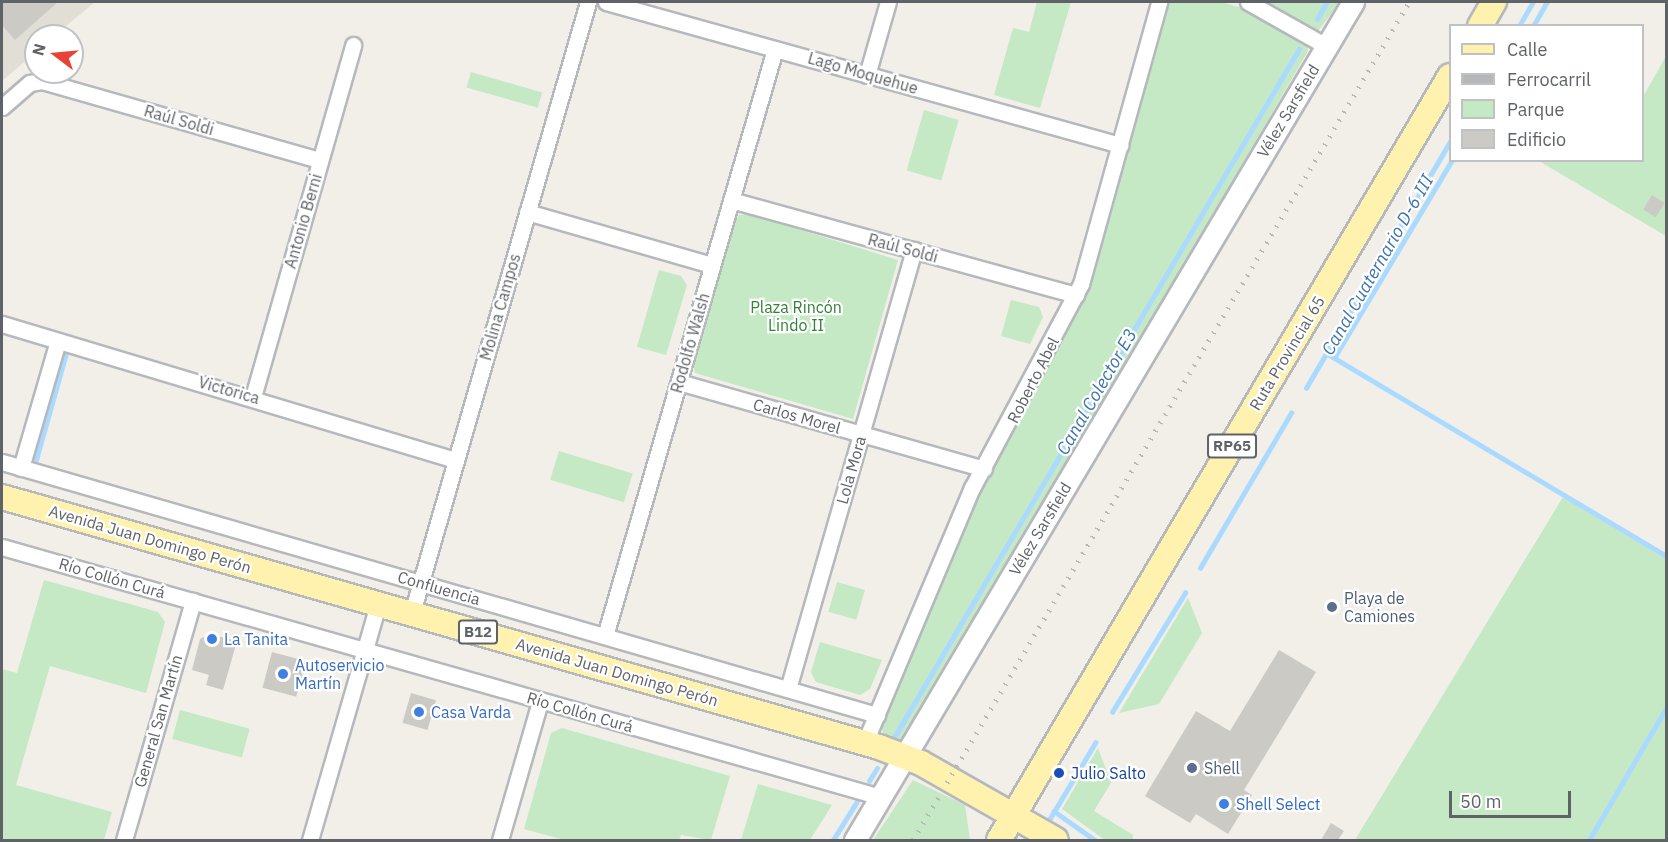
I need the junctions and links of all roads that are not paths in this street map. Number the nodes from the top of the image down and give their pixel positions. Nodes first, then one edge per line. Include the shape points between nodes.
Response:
1 (588, 2) edge
2 (606, 2) edge
3 (888, 2) edge
4 (1159, 2) edge
5 (1248, 2) edge
6 (1353, 2) edge
7 (1494, 2) edge
8 (1481, 24) edge
9 (353, 45) dead end
10 (1326, 46) junction
11 (775, 49) junction
12 (867, 75) junction
13 (1449, 78) edge
14 (2, 107) edge
15 (1119, 146) junction
16 (320, 160) junction
17 (731, 200) junction
18 (527, 212) junction
19 (914, 250) junction
20 (712, 266) junction
21 (1076, 295) junction
22 (2, 324) edge
23 (58, 341) junction
24 (679, 382) junction
25 (253, 397) junction
26 (861, 434) junction
27 (456, 460) junction
28 (2, 462) edge
29 (21, 468) junction
30 (984, 469) junction
31 (2, 497) edge
32 (2, 547) edge
33 (420, 583) junction
34 (193, 601) junction
35 (378, 604) junction
36 (412, 613) junction
37 (605, 636) junction
38 (365, 651) junction
39 (788, 689) junction
40 (540, 701) junction
41 (877, 715) junction
42 (865, 742) junction
43 (905, 756) junction
44 (881, 797) junction
45 (1014, 815) junction
46 (124, 840) edge
47 (310, 840) edge
48 (500, 840) edge
49 (855, 840) edge
50 (999, 840) edge
51 (1056, 840) edge

1 - 18 street, Molina Campos
2 - 11 street, Lago Moquehue
3 - 12 street
4 - 15 street, Roberto Abel
5 - 10 street
6 - 10 street, Vélez Sarsfield
7 - 8 main road
9 - 16 street, Antonio Berni
10 - 43 street, Vélez Sarsfield
11 - 12 street, Lago Moquehue
11 - 17 street, Rodolfo Walsh
12 - 15 street, Lago Moquehue
13 - 45 main road, Ruta Provincial 65 / RP65
14 - 16 street, Raúl Soldi via 37,80
15 - 21 street, Roberto Abel
16 - 25 street, Antonio Berni
17 - 19 street, Raúl Soldi
17 - 20 street, Rodolfo Walsh
18 - 20 street
18 - 27 street, Molina Campos
19 - 21 street, Raúl Soldi
19 - 26 street, Lola Mora
20 - 24 street, Rodolfo Walsh
21 - 30 street, Roberto Abel
22 - 23 street, Victorica
23 - 25 street, Victorica
23 - 29 street
24 - 26 street, Carlos Morel
24 - 37 street, Rodolfo Walsh
25 - 27 street, Victorica
26 - 30 street, Carlos Morel
26 - 39 street, Lola Mora
27 - 33 street, Molina Campos
28 - 29 street, Confluencia
29 - 33 street, Confluencia
30 - 41 street, Roberto Abel
31 - 35 main road, Avenida Juan Domingo Perón / B12
32 - 34 street, Río Collón Curá
33 - 36 street, Molina Campos
33 - 37 street, Confluencia
34 - 38 street, Río Collón Curá
34 - 46 street, General San Martín
35 - 36 main road, Avenida Juan Domingo Perón / B12
35 - 38 street
36 - 42 main road, Avenida Juan Domingo Perón / B12
37 - 39 street, Confluencia
38 - 40 street, Río Collón Curá
38 - 47 street
39 - 41 street, Confluencia
40 - 44 street, Río Collón Curá
40 - 48 street
41 - 42 street, Roberto Abel
42 - 43 main road, Avenida Juan Domingo Perón / B12
43 - 44 street, Vélez Sarsfield
43 - 45 main road, Avenida Juan Domingo Perón / B12
44 - 49 street, Vélez Sarsfield
45 - 50 main road, RP65
45 - 51 main road, Avenida Juan Domingo Perón

